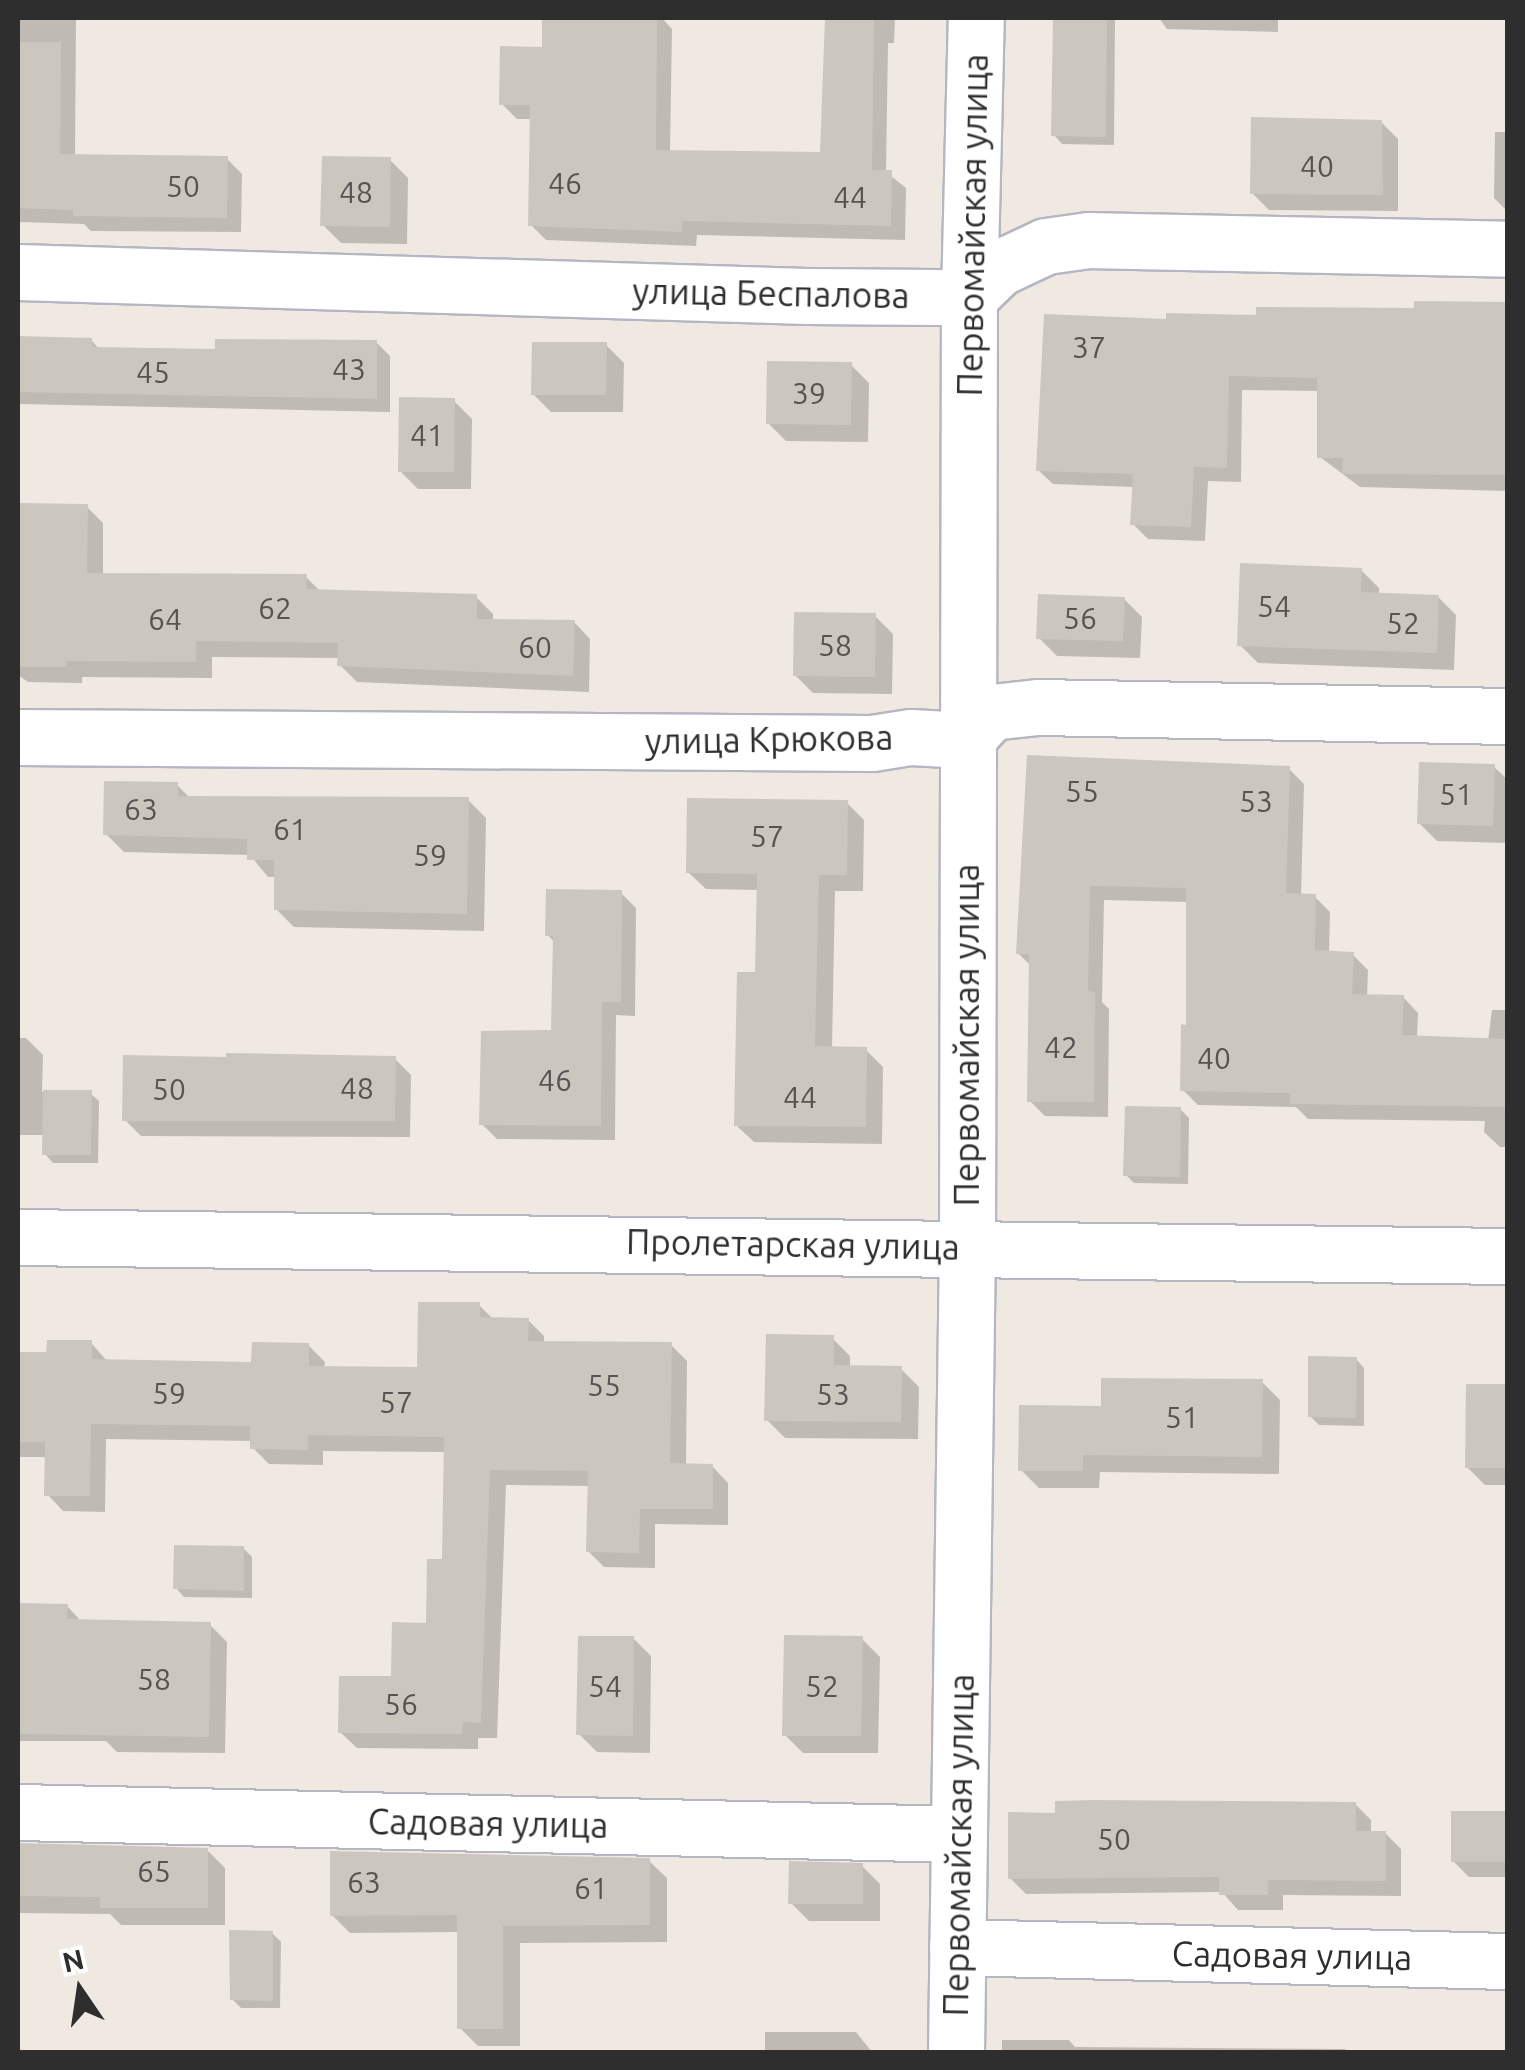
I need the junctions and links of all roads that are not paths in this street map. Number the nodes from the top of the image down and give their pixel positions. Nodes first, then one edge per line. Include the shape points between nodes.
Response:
1 (976, 18) edge
2 (1508, 248) edge
3 (18, 272) edge
4 (969, 296) junction
5 (1508, 716) edge
6 (18, 737) edge
7 (965, 740) junction
8 (18, 1237) edge
9 (966, 1246) junction
10 (1508, 1256) edge
11 (18, 1812) edge
12 (959, 1834) junction
13 (957, 1946) junction
14 (1508, 1960) edge
15 (956, 2052) edge

1 - 4 street, Первомайская улица
2 - 4 street via 1089,240 1046,246 1000,268
3 - 4 street, улица Беспалова
4 - 7 street, Первомайская улица
5 - 7 street via 1038,707 991,712
6 - 7 street, улица Крюкова
7 - 9 street, Первомайская улица
8 - 9 street, Пролетарская улица
9 - 10 street, Пролетарская улица
9 - 12 street, Первомайская улица
11 - 12 street, Садовая улица
12 - 13 street, Первомайская улица
13 - 14 street, Садовая улица
13 - 15 street, Первомайская улица

